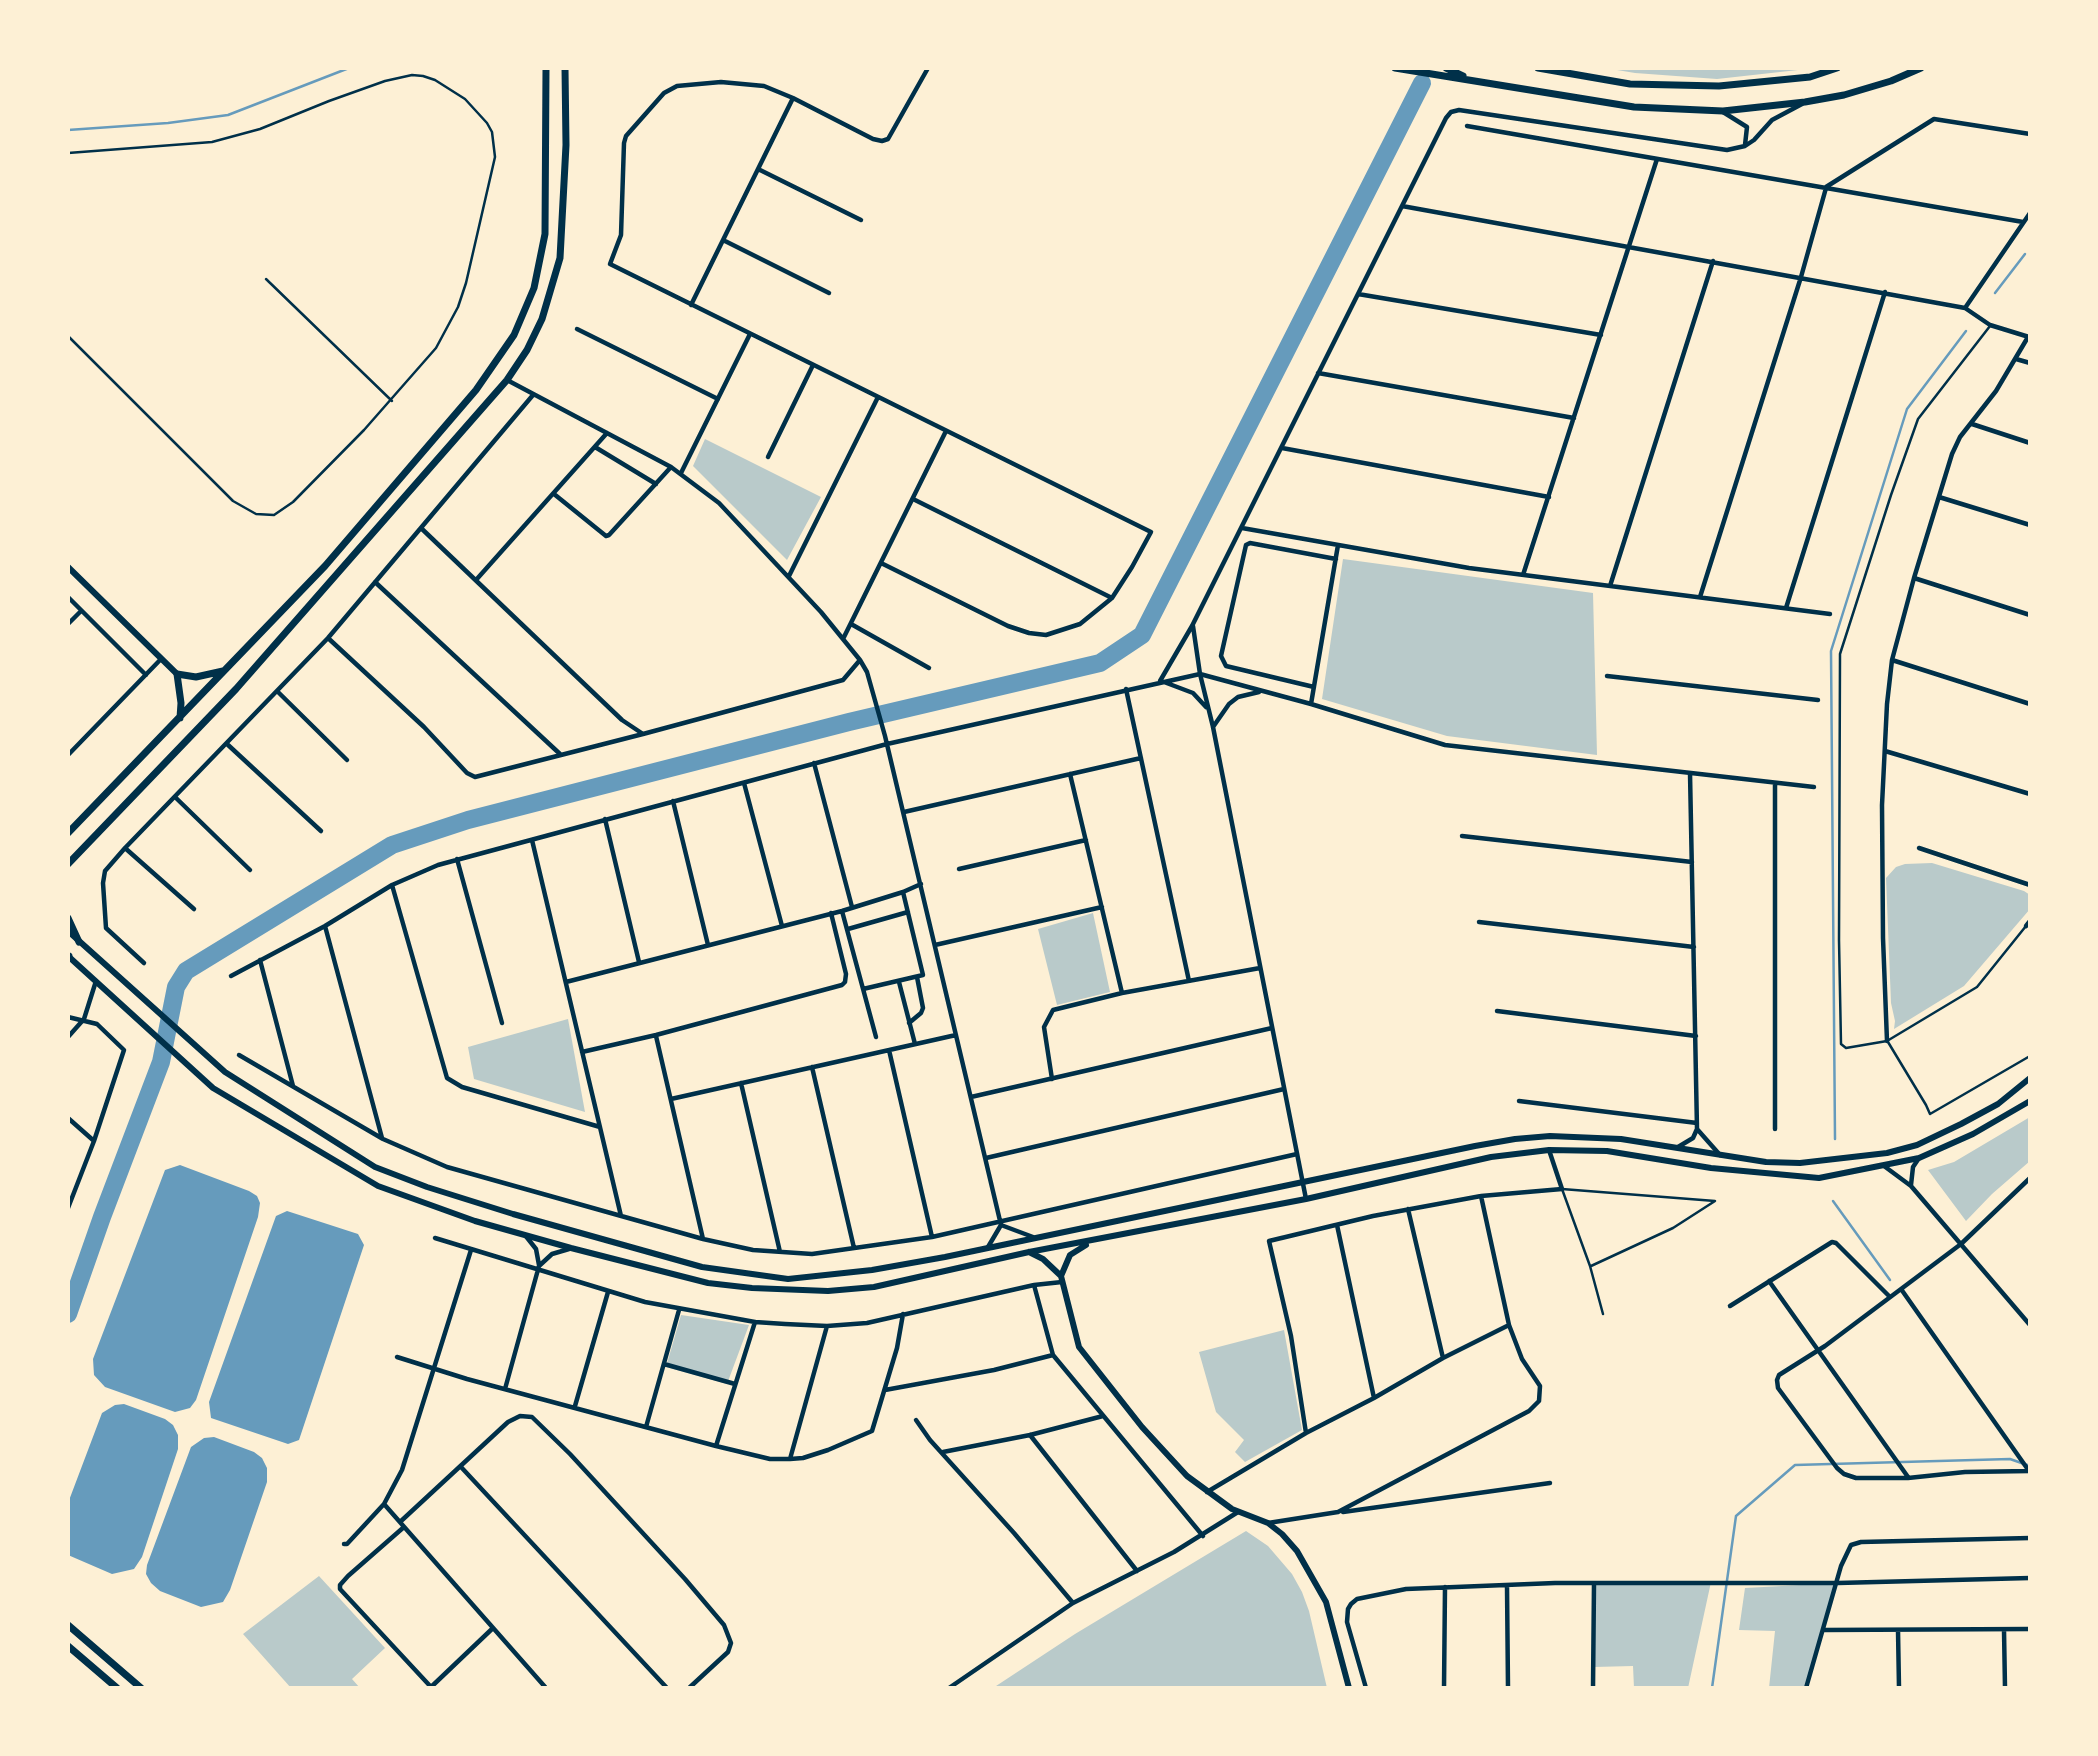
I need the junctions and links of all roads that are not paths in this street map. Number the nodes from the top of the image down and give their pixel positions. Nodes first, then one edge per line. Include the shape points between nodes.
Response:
1 (546, 68) edge
2 (565, 68) edge
3 (928, 68) edge
4 (1395, 68) edge
5 (1446, 68) edge
6 (1538, 68) edge
7 (1837, 68) edge
8 (1921, 68) edge
9 (1487, 84) junction
10 (793, 98) junction
11 (1805, 102) junction
12 (1723, 111) junction
13 (1468, 126) dead end
14 (2030, 134) edge
15 (1745, 146) junction
16 (68, 153) edge
17 (1657, 159) junction
18 (758, 169) junction
19 (1826, 188) junction
20 (1402, 206) junction
21 (2030, 213) edge
22 (861, 220) dead end
23 (2024, 222) junction
24 (723, 240) junction
25 (1629, 246) junction
26 (1713, 261) junction
27 (1801, 277) junction
28 (266, 279) dead end
29 (830, 292) dead end
30 (1885, 292) junction
31 (1358, 294) junction
32 (691, 304) junction
33 (1965, 308) junction
34 (1990, 325) junction
35 (577, 329) dead end
36 (750, 334) junction
37 (1601, 335) junction
38 (68, 336) edge
39 (2029, 337) edge
40 (2015, 359) junction
41 (2030, 363) edge
42 (813, 365) junction
43 (1318, 373) junction
44 (507, 380) junction
45 (533, 395) junction
46 (878, 397) junction
47 (718, 399) junction
48 (392, 401) junction
49 (1574, 418) junction
50 (1972, 424) junction
51 (946, 431) junction
52 (607, 433) junction
53 (2030, 443) edge
54 (595, 447) junction
55 (1282, 448) junction
56 (768, 457) dead end
57 (671, 467) junction
58 (681, 473) junction
59 (656, 484) junction
60 (554, 494) junction
61 (1549, 497) junction
62 (1939, 497) junction
63 (913, 499) junction
64 (2030, 525) edge
65 (1242, 528) junction
66 (422, 529) junction
67 (1338, 545) junction
68 (1336, 559) junction
69 (881, 563) junction
70 (68, 567) edge
71 (1523, 575) junction
72 (789, 576) junction
73 (1914, 579) junction
74 (476, 580) junction
75 (375, 582) junction
76 (1610, 586) junction
77 (68, 597) edge
78 (1700, 597) junction
79 (1112, 598) junction
80 (1786, 608) junction
81 (81, 611) junction
82 (1830, 614) dead end
83 (2030, 615) edge
84 (68, 624) edge
85 (851, 624) junction
86 (1192, 626) junction
87 (328, 638) junction
88 (843, 639) junction
89 (161, 659) junction
90 (860, 660) junction
91 (1892, 660) junction
92 (929, 668) dead end
93 (228, 669) junction
94 (177, 674) junction
95 (1200, 674) junction
96 (146, 675) junction
97 (1606, 676) dead end
98 (1159, 681) junction
99 (1314, 687) junction
100 (1126, 689) junction
101 (278, 691) junction
102 (1264, 691) junction
103 (1818, 700) dead end
104 (1311, 704) junction
105 (2030, 704) edge
106 (1208, 709) junction
107 (180, 719) junction
108 (1213, 727) junction
109 (643, 734) junction
110 (227, 744) junction
111 (887, 744) junction
112 (1885, 751) junction
113 (68, 755) edge
114 (561, 755) junction
115 (1142, 758) junction
116 (347, 760) dead end
117 (814, 763) junction
118 (1690, 773) junction
119 (1070, 774) junction
120 (744, 783) junction
121 (1775, 783) junction
122 (1814, 788) dead end
123 (2030, 794) edge
124 (175, 797) junction
125 (673, 801) junction
126 (904, 812) junction
127 (605, 819) junction
128 (321, 831) dead end
129 (68, 833) edge
130 (1462, 836) dead end
131 (532, 840) junction
132 (1086, 840) junction
133 (125, 848) junction
134 (1919, 848) dead end
135 (77, 856) junction
136 (457, 859) junction
137 (1692, 862) junction
138 (68, 864) edge
139 (959, 869) dead end
140 (250, 870) dead end
141 (68, 873) edge
142 (921, 884) junction
143 (392, 885) junction
144 (2030, 885) edge
145 (903, 892) junction
146 (852, 907) junction
147 (1102, 907) junction
148 (194, 909) dead end
149 (842, 911) junction
150 (908, 912) junction
151 (831, 913) junction
152 (68, 918) edge
153 (1479, 922) dead end
154 (2028, 923) edge
155 (325, 926) junction
156 (782, 926) junction
157 (847, 929) junction
158 (68, 931) edge
159 (79, 942) junction
160 (708, 944) junction
161 (935, 945) junction
162 (1694, 947) junction
163 (68, 956) edge
164 (260, 960) junction
165 (639, 962) junction
166 (144, 963) dead end
167 (1259, 968) junction
168 (231, 976) dead end
169 (918, 977) junction
170 (96, 981) junction
171 (1189, 981) junction
172 (566, 982) junction
173 (899, 982) junction
174 (863, 989) junction
175 (1122, 993) junction
176 (1497, 1011) dead end
177 (68, 1017) edge
178 (84, 1019) junction
179 (502, 1023) dead end
180 (909, 1023) junction
181 (1272, 1028) junction
182 (656, 1035) junction
183 (956, 1035) junction
184 (1696, 1036) junction
185 (68, 1037) edge
186 (876, 1037) dead end
187 (1887, 1041) junction
188 (915, 1044) junction
189 (888, 1050) junction
190 (582, 1052) junction
191 (239, 1055) dead end
192 (2030, 1056) edge
193 (812, 1067) junction
194 (2030, 1078) edge
195 (1052, 1079) junction
196 (741, 1083) junction
197 (293, 1086) junction
198 (1284, 1089) junction
199 (971, 1097) junction
200 (671, 1099) junction
201 (1519, 1101) dead end
202 (2030, 1101) edge
203 (68, 1118) edge
204 (1697, 1126) junction
205 (600, 1127) junction
206 (1775, 1129) dead end
207 (383, 1139) junction
208 (94, 1140) junction
209 (1678, 1148) junction
210 (1549, 1150) junction
211 (1297, 1154) junction
212 (1720, 1155) junction
213 (986, 1158) junction
214 (1919, 1158) junction
215 (1884, 1166) junction
216 (2030, 1178) edge
217 (1302, 1182) junction
218 (1911, 1186) junction
219 (1562, 1189) junction
220 (1481, 1196) junction
221 (1306, 1199) junction
222 (68, 1208) edge
223 (1408, 1209) junction
224 (621, 1216) junction
225 (1001, 1222) junction
226 (1337, 1225) junction
227 (524, 1234) junction
228 (932, 1237) junction
229 (435, 1238) dead end
230 (1034, 1238) junction
231 (703, 1239) junction
232 (1090, 1242) junction
233 (1961, 1244) junction
234 (988, 1247) junction
235 (571, 1248) junction
236 (854, 1248) junction
237 (471, 1250) junction
238 (780, 1252) junction
239 (1029, 1252) junction
240 (1590, 1266) junction
241 (538, 1268) junction
242 (873, 1270) junction
243 (1061, 1279) junction
244 (1769, 1281) junction
245 (1034, 1285) junction
246 (874, 1287) junction
247 (1900, 1289) junction
248 (608, 1292) junction
249 (1890, 1297) junction
250 (1730, 1306) dead end
251 (679, 1309) junction
252 (903, 1314) junction
253 (1603, 1314) dead end
254 (755, 1322) junction
255 (1509, 1325) junction
256 (2030, 1325) edge
257 (827, 1326) junction
258 (1818, 1351) junction
259 (1053, 1355) junction
260 (397, 1357) dead end
261 (1443, 1358) junction
262 (664, 1364) junction
263 (434, 1369) junction
264 (735, 1384) junction
265 (505, 1389) junction
266 (885, 1390) junction
267 (1374, 1398) junction
268 (575, 1406) junction
269 (1103, 1416) junction
270 (916, 1420) dead end
271 (646, 1427) junction
272 (1306, 1433) junction
273 (1030, 1435) junction
274 (716, 1447) junction
275 (942, 1452) junction
276 (790, 1459) junction
277 (460, 1468) junction
278 (2029, 1471) edge
279 (1907, 1476) junction
280 (1550, 1483) dead end
281 (1207, 1493) junction
282 (384, 1504) junction
283 (1238, 1512) junction
284 (1338, 1512) junction
285 (400, 1522) junction
286 (1268, 1524) junction
287 (404, 1527) junction
288 (1203, 1536) junction
289 (2030, 1538) edge
290 (344, 1544) dead end
291 (1137, 1570) junction
292 (2030, 1578) edge
293 (1594, 1583) junction
294 (1838, 1583) junction
295 (1507, 1586) junction
296 (1446, 1587) junction
297 (1073, 1604) junction
298 (68, 1625) edge
299 (493, 1629) junction
300 (2030, 1629) edge
301 (1824, 1630) junction
302 (1898, 1630) junction
303 (2004, 1630) junction
304 (68, 1646) edge
305 (961, 1680) junction
306 (431, 1687) edge
307 (117, 1688) edge
308 (141, 1688) edge
309 (547, 1688) edge
310 (667, 1688) edge
311 (689, 1688) edge
312 (949, 1688) edge
313 (957, 1688) edge
314 (1349, 1688) edge
315 (1366, 1688) edge
316 (1444, 1688) edge
317 (1508, 1688) edge
318 (1593, 1688) edge
319 (1806, 1688) edge
320 (1899, 1688) edge
321 (2005, 1688) edge

1 - 93 main road via 545,234 534,288 514,335 484,379 399,480
2 - 44 main road via 561,258 542,319
3 - 10 street via 888,139 881,141
4 - 9 main road
5 - 9 main road
6 - 7 main road via 1630,84 1706,86 1810,76
8 - 11 main road via 1891,82
9 - 12 main road via 1634,107
10 - 18 street
10 - 32 street via 764,86 721,82 677,86 664,93 626,136 621,235 610,264
11 - 12 main road
11 - 15 street via 1772,120
12 - 15 street via 1747,127
13 - 17 street
14 - 19 street via 1934,119
15 - 20 street via 1727,150 1458,110 1446,118
16 - 48 lane via 212,142 412,75 435,80 465,99 487,122 495,157 466,283 436,348
17 - 19 street
17 - 25 street
18 - 22 street
18 - 24 street
19 - 23 street
19 - 27 street
20 - 25 street
20 - 31 street
21 - 23 street
23 - 33 street
24 - 29 street
24 - 32 street
25 - 26 street
25 - 37 street
26 - 27 street
26 - 76 street
27 - 30 street
27 - 78 street
28 - 48 lane
30 - 33 street
30 - 80 street
31 - 37 street
31 - 43 street
32 - 36 street
33 - 34 street
34 - 39 street
34 - 187 lane via 1918,419 1840,654 1841,1044 1846,1048
35 - 47 street
36 - 42 street
36 - 47 street
37 - 49 street
38 - 48 lane via 233,501 256,514 274,515 293,502
39 - 40 street
40 - 41 street
40 - 50 street
42 - 46 street
42 - 56 street
43 - 49 street
43 - 55 street
44 - 45 street
44 - 135 main road via 236,690
45 - 52 street
45 - 66 street
46 - 51 street
46 - 72 street
47 - 58 street
49 - 61 street
50 - 53 street
50 - 62 street via 1952,454
51 - 63 street
51 - 79 street via 1151,532
52 - 54 street
52 - 57 street
54 - 59 street
54 - 60 street
55 - 61 street
55 - 65 street
57 - 58 street
57 - 59 street
58 - 72 street via 719,503
59 - 60 street via 606,536
60 - 74 street
61 - 71 street
62 - 64 street
62 - 73 street
63 - 69 street
63 - 79 street
65 - 67 street
65 - 86 street
66 - 74 street
66 - 75 street
67 - 68 street
67 - 71 street
68 - 99 street
68 - 99 street via 1247,545 1221,656 1226,666
69 - 79 street via 1029,633 1046,635 1080,624
69 - 85 street
70 - 89 street
71 - 76 street
72 - 88 street
73 - 83 street
73 - 91 street
74 - 109 street via 622,720
75 - 87 street
75 - 114 street
76 - 78 street
77 - 81 street
78 - 80 street
80 - 82 street
81 - 84 street
81 - 96 street
85 - 88 street
85 - 92 street
86 - 95 street
86 - 98 street
87 - 101 street
87 - 114 street via 467,773 478,777
88 - 90 street
89 - 94 street
89 - 96 street
90 - 109 street via 843,680
90 - 111 street via 871,682
91 - 105 street
91 - 112 street
93 - 94 main road via 207,676
93 - 107 main road
94 - 107 main road
95 - 98 street
95 - 102 street
95 - 106 street
96 - 113 street
97 - 103 street
98 - 100 street
98 - 106 street via 1192,693
99 - 104 street
100 - 111 street
100 - 115 street
101 - 110 street
101 - 116 street
102 - 104 street
102 - 108 street via 1238,697
104 - 118 street via 1445,745
106 - 108 street
107 - 129 main road
108 - 167 street
109 - 114 street
110 - 124 street
110 - 128 street
111 - 117 street
111 - 126 street
112 - 123 street
112 - 187 street
115 - 119 street
115 - 171 street
117 - 120 street
117 - 146 street
118 - 121 street
118 - 137 street
119 - 126 street
119 - 132 street
120 - 125 street
120 - 156 street
121 - 122 street
121 - 206 street
124 - 133 street
124 - 140 street
125 - 127 street
125 - 160 street
126 - 142 street
127 - 131 street
127 - 165 street
130 - 137 street
131 - 136 street
131 - 172 street
132 - 139 street
132 - 147 street
133 - 148 street
133 - 166 street via 104,875 106,928
134 - 144 street
135 - 138 main road
135 - 141 main road
136 - 143 street
136 - 179 street
137 - 162 street
142 - 145 street
142 - 161 street
143 - 155 street
143 - 205 street via 447,1078 462,1087
145 - 146 street
145 - 150 street
146 - 149 street
147 - 161 street
147 - 175 street
149 - 151 street
149 - 157 street
150 - 157 street
150 - 169 street via 923,974
151 - 156 street
151 - 182 street via 846,974 842,985
152 - 159 main road
153 - 162 street
154 - 187 lane via 1981,984
155 - 164 street
155 - 207 street
156 - 160 street
157 - 174 street
158 - 159 street
159 - 242 street via 225,1072 375,1167 513,1214 721,1271 788,1279
160 - 165 street
161 - 183 street
162 - 184 street
163 - 170 street
164 - 168 street
164 - 197 street
165 - 172 street
167 - 171 street
167 - 181 street
169 - 173 street
169 - 180 street via 923,1008
170 - 178 street
170 - 227 street via 213,1088 378,1186
171 - 175 street
172 - 190 street
173 - 174 street
173 - 180 street
174 - 186 street
175 - 195 street via 1053,1010 1044,1027
176 - 184 street
177 - 178 street
178 - 185 street
178 - 208 street via 97,1024 124,1050
180 - 188 street
181 - 195 street
181 - 198 street
182 - 190 street
182 - 200 street
183 - 188 street
183 - 199 street
184 - 204 street
187 - 192 lane via 1930,1114
188 - 189 street
189 - 193 street
189 - 228 street
190 - 205 street
191 - 197 street
193 - 196 street
193 - 236 street
194 - 212 street via 1998,1104 1961,1124 1887,1153 1800,1163
195 - 199 street
196 - 200 street
196 - 238 street
197 - 207 street
198 - 211 street
198 - 213 street
199 - 213 street
200 - 231 street
201 - 204 street
202 - 214 street
203 - 208 street
204 - 209 street via 1693,1138
204 - 212 street
205 - 224 street
207 - 224 street via 446,1167
208 - 222 street
209 - 212 street
209 - 217 street via 1621,1139 1550,1136 1475,1146
210 - 215 street via 1607,1151 1793,1177 1819,1178
210 - 219 street
210 - 221 street via 1491,1157
211 - 217 street
211 - 225 street
213 - 225 street
214 - 215 street
214 - 218 street
215 - 218 street
216 - 233 street
217 - 221 street
217 - 230 street
218 - 233 street
219 - 220 street
219 - 240 lane
219 - 240 lane via 1715,1200 1673,1228
220 - 223 street
220 - 255 street
221 - 232 street
223 - 226 street
223 - 261 street
224 - 231 street
225 - 228 street
225 - 230 street
225 - 234 street
226 - 267 street
226 - 272 street via 1269,1241 1291,1336
227 - 235 street
227 - 241 street via 536,1249
228 - 236 street
229 - 237 street
230 - 234 street
231 - 238 street
232 - 239 street
232 - 243 street via 1070,1255
233 - 247 street
233 - 256 street
234 - 242 street
235 - 241 street via 552,1254
235 - 246 street via 708,1283 752,1289
236 - 238 street via 812,1254
237 - 241 street
237 - 263 street
239 - 243 street via 1043,1259
239 - 246 street
240 - 253 lane
241 - 248 street
241 - 265 street
242 - 246 street via 870,1280
243 - 245 street
243 - 281 street via 1079,1347 1142,1427
244 - 249 street via 1832,1242
244 - 250 street
244 - 258 street
245 - 252 street
245 - 259 street
247 - 249 street
247 - 278 street
248 - 251 street
248 - 268 street
249 - 258 street
251 - 254 street
251 - 262 street
252 - 257 street
252 - 266 street
254 - 257 street
254 - 264 street
255 - 261 street
255 - 284 street via 1522,1359 1540,1386 1539,1401 1529,1411
257 - 276 street
258 - 279 street
258 - 279 street via 1779,1375 1778,1388 1837,1468 1856,1478
259 - 266 street
259 - 269 street
260 - 263 street
261 - 267 street
262 - 264 street
262 - 271 street
263 - 265 street
263 - 282 street via 402,1470
264 - 274 street
265 - 268 street
266 - 276 street via 867,1435
267 - 272 street
268 - 271 street
269 - 273 street
269 - 288 street
270 - 275 street
271 - 274 street
272 - 281 street
273 - 275 street
273 - 291 street
274 - 276 street
275 - 297 street
277 - 285 street
277 - 310 street
277 - 311 street via 515,1418 538,1421 724,1625 731,1643 729,1652
278 - 279 street
280 - 284 street
281 - 283 street
282 - 285 street
282 - 290 street
283 - 286 street
283 - 288 street
284 - 286 street
285 - 287 street
286 - 314 street via 1297,1551 1326,1602
287 - 299 street
287 - 306 street via 340,1586 342,1594
288 - 291 street
289 - 294 street via 1860,1542 1845,1553
291 - 297 street
292 - 294 street
293 - 294 street
293 - 295 street
293 - 318 street
294 - 301 street
295 - 296 street
295 - 317 street
296 - 315 street via 1423,1587 1351,1604 1347,1622
296 - 316 street
297 - 305 street
298 - 308 main road
299 - 306 street
299 - 309 street
300 - 303 street
301 - 302 street
301 - 319 street
302 - 303 street
302 - 320 street
303 - 321 street
304 - 307 main road
305 - 312 street
305 - 313 street

